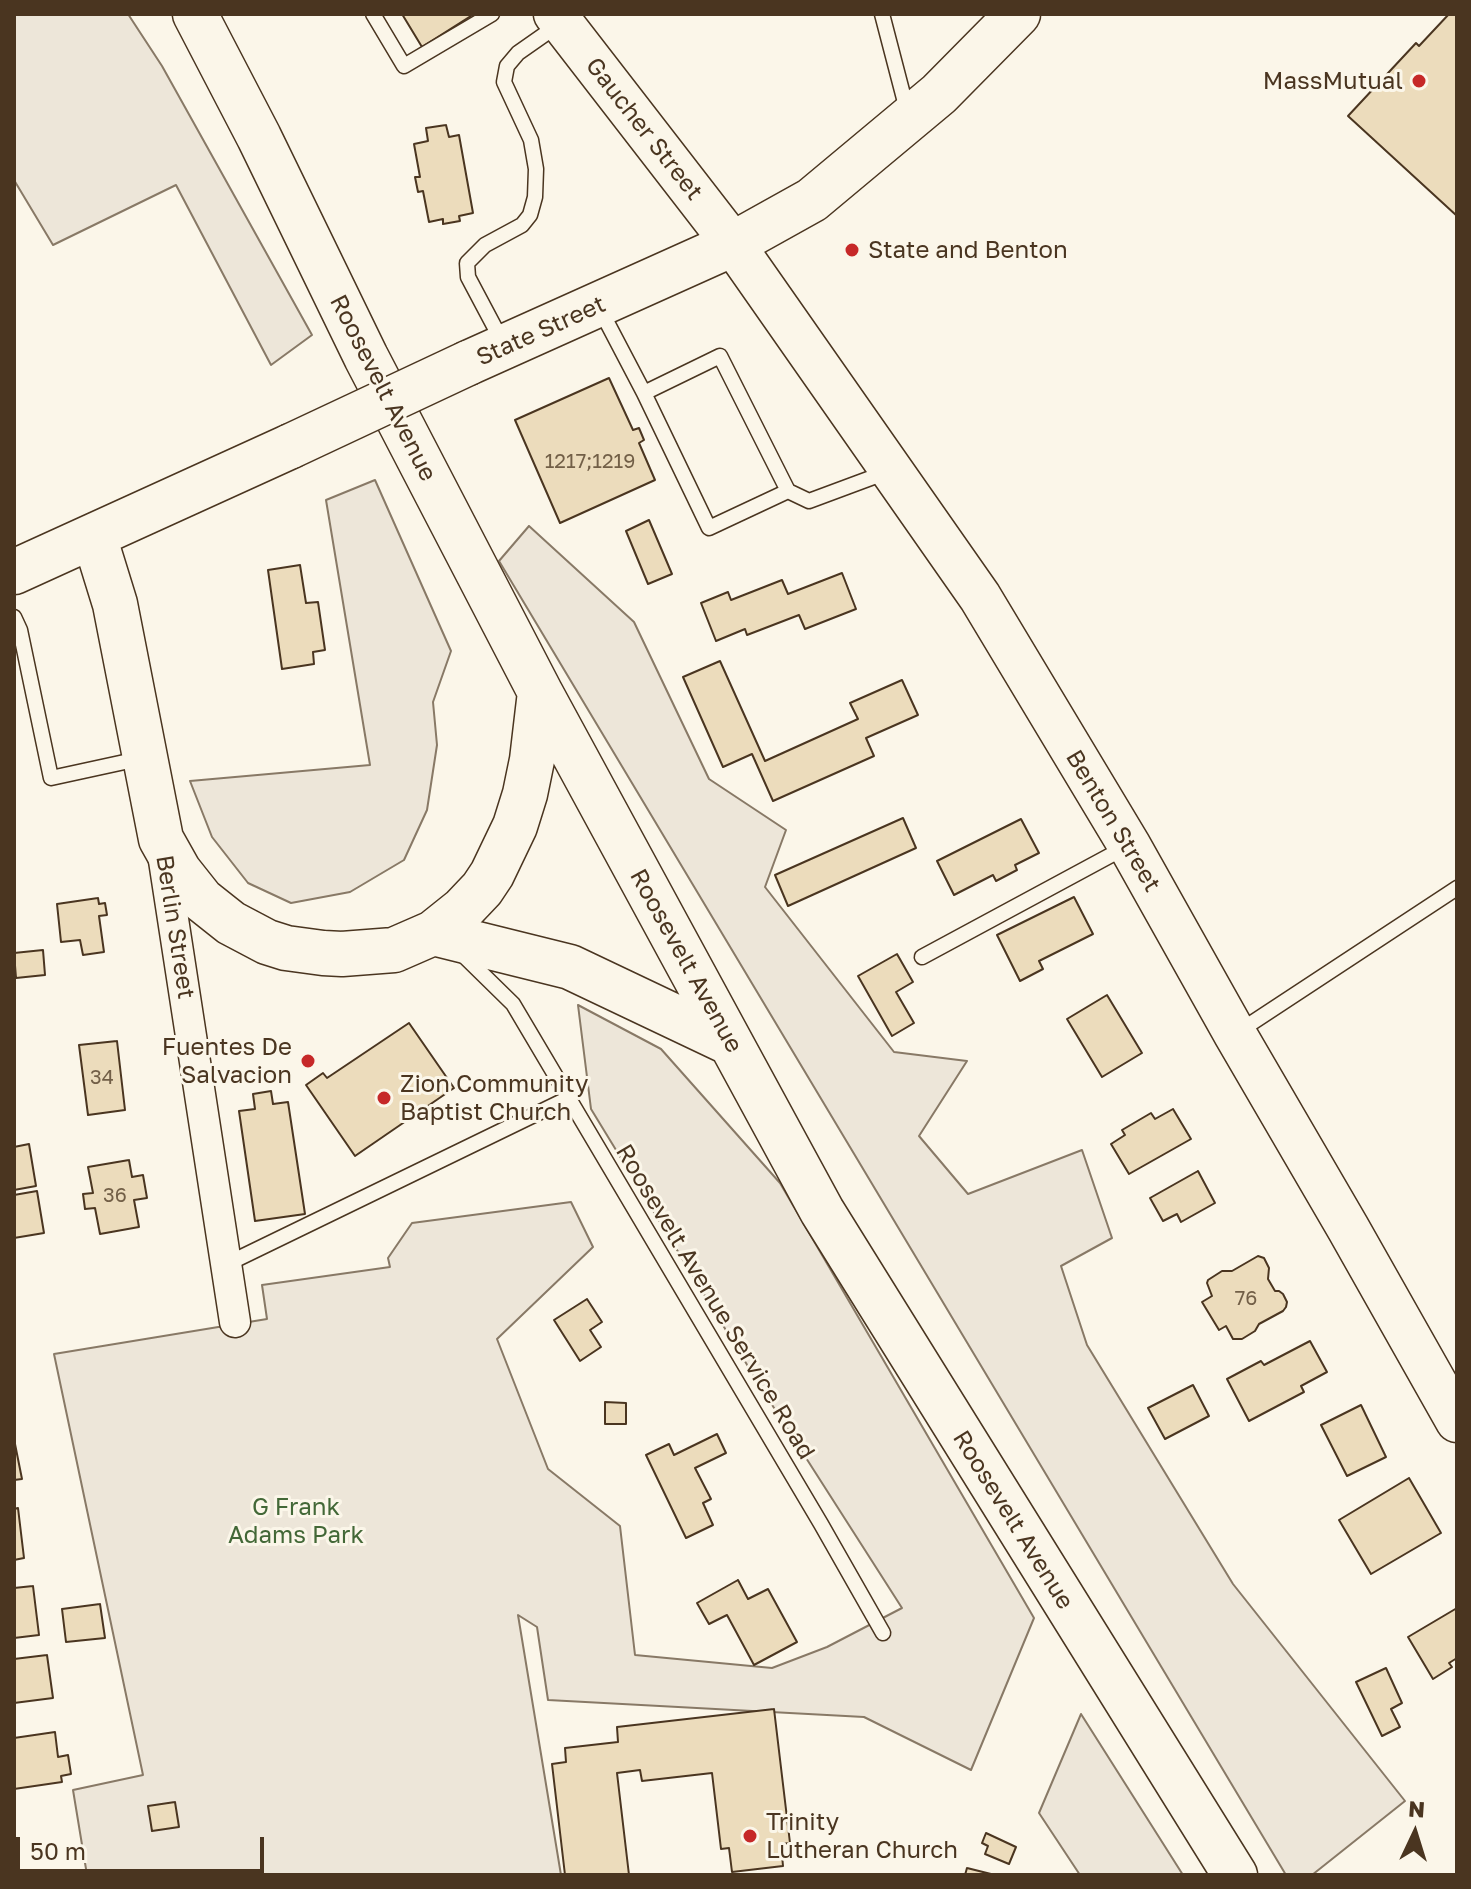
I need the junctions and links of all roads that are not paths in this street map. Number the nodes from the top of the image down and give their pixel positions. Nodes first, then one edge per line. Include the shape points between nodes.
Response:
1 (195, 14) edge
2 (373, 14) edge
3 (492, 14) edge
4 (882, 14) edge
5 (1018, 14) edge
6 (558, 18) edge
7 (910, 120) junction
8 (733, 244) junction
9 (598, 305) junction
10 (486, 355) junction
11 (644, 393) junction
12 (891, 470) junction
13 (788, 491) junction
14 (94, 536) junction
15 (14, 572) edge
16 (14, 617) edge
17 (540, 692) junction
18 (145, 758) junction
19 (161, 839) junction
20 (1129, 845) junction
21 (1457, 888) edge
22 (433, 933) junction
23 (922, 957) dead end
24 (1235, 1034) junction
25 (730, 1043) junction
26 (569, 1098) junction
27 (227, 1264) junction
28 (235, 1322) dead end
29 (1457, 1421) edge
30 (883, 1633) dead end
31 (1235, 1875) edge

1 - 17 main road, Roosevelt Avenue
2 - 3 lane via 404,66
4 - 7 lane
5 - 7 main road, State Street
6 - 8 main road, Gaucher Street
6 - 10 lane via 507,66 504,82 531,140 535,197 522,225 485,245 467,263
7 - 8 main road, State Street via 812,200
8 - 9 main road, State Street
8 - 12 main road, Benton Street
9 - 10 main road, State Street
9 - 11 lane
10 - 14 main road, State Street, bridge
11 - 13 lane via 720,356
11 - 13 lane via 709,528
12 - 13 lane via 809,501
12 - 20 main road, Benton Street via 980,597
14 - 15 main road, State Street
14 - 18 main road, Berlin Street via 115,604
16 - 18 lane via 51,778
17 - 22 main road via 532,760 508,842 482,889
17 - 25 main road, Roosevelt Avenue
18 - 19 main road, Berlin Street
19 - 22 main road via 202,900 267,942 304,952 342,954 394,950
19 - 27 street, Berlin Street
20 - 23 lane
20 - 24 main road, Benton Street
21 - 24 lane
22 - 25 main road via 570,967
22 - 26 lane, Roosevelt Avenue Service Road via 466,956 513,1004
24 - 29 main road, Benton Street
25 - 31 main road, Roosevelt Avenue via 822,1211
26 - 27 lane
26 - 30 lane, Roosevelt Avenue Service Road
27 - 28 street, Berlin Street

